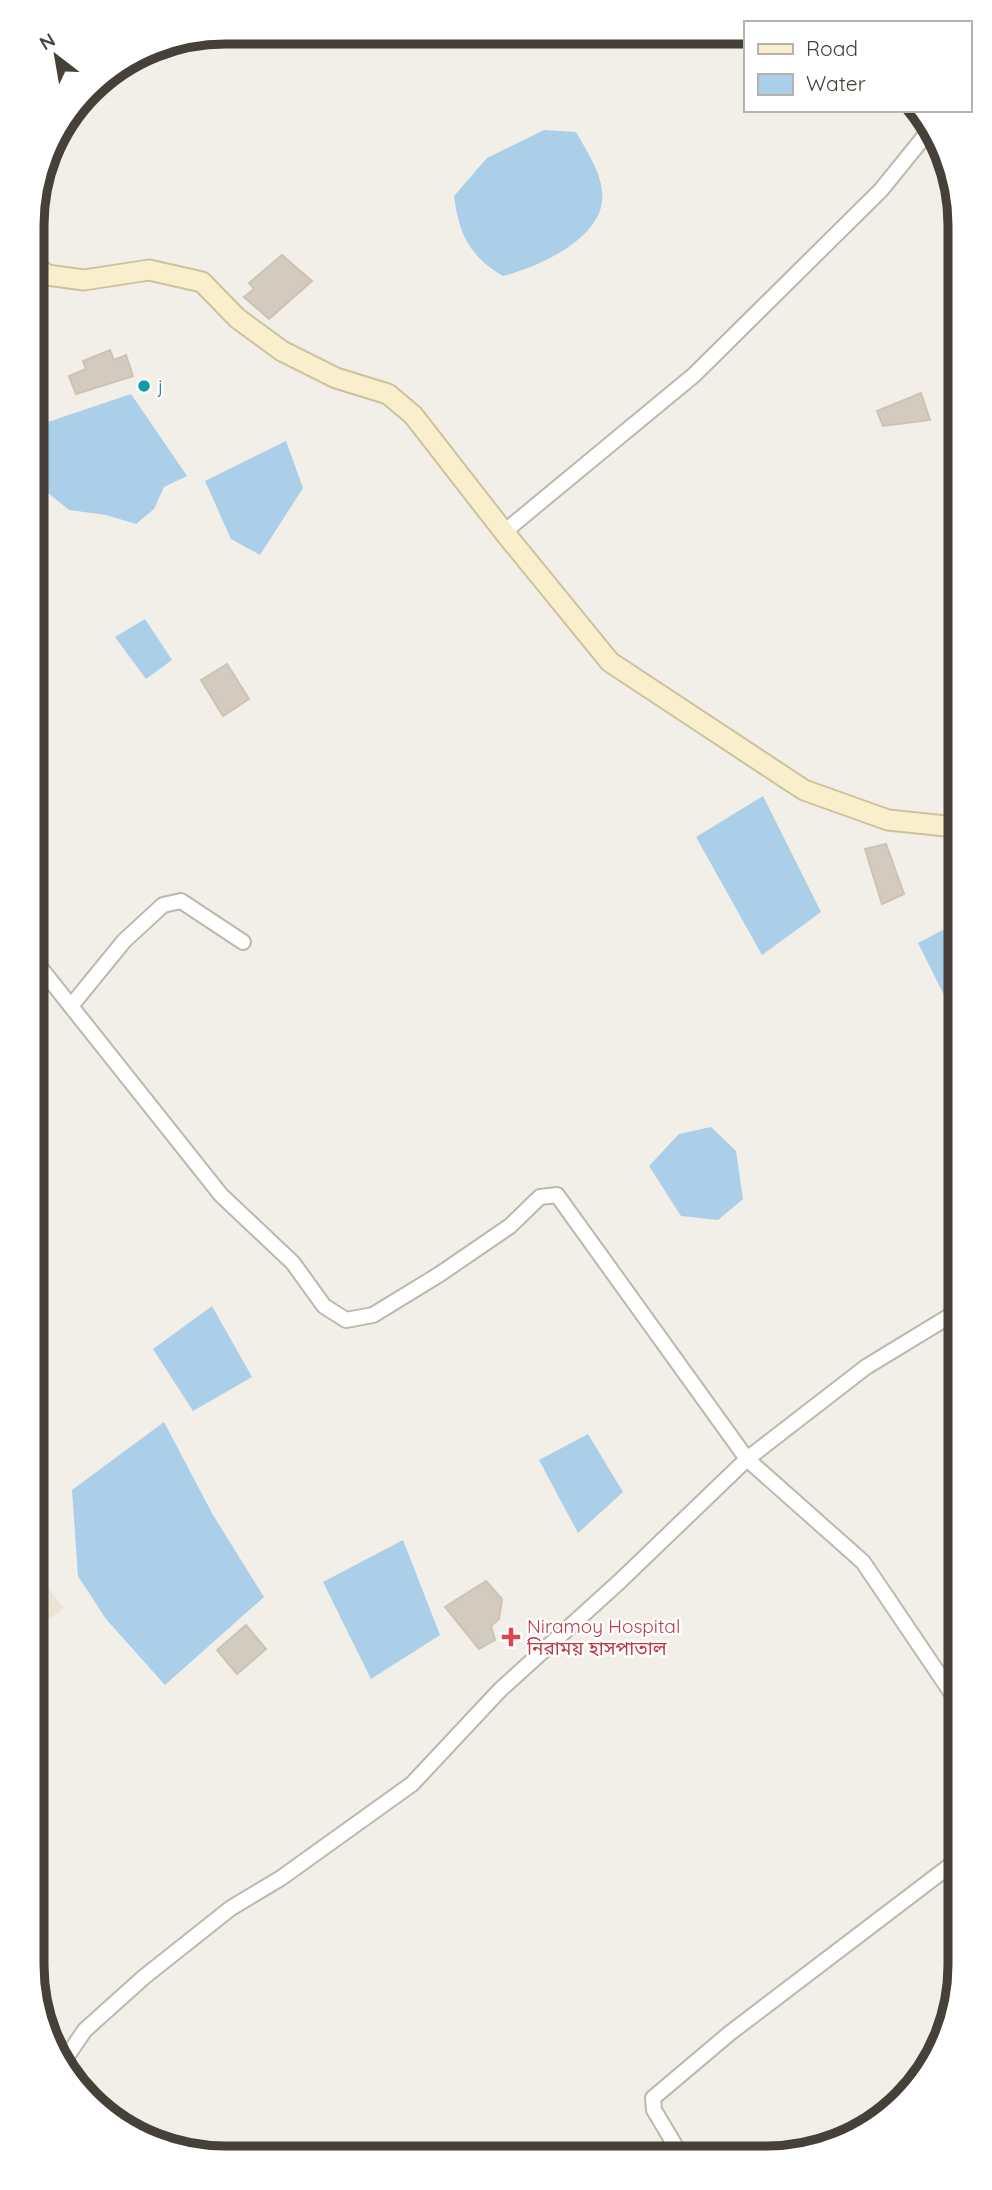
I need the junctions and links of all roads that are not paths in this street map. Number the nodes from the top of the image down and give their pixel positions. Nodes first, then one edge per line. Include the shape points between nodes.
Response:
1 (925, 136) edge
2 (44, 273) edge
3 (504, 532) junction
4 (948, 826) edge
5 (243, 942) dead end
6 (44, 973) edge
7 (71, 1006) junction
8 (948, 1317) edge
9 (747, 1459) junction
10 (948, 1688) edge
11 (948, 1867) edge
12 (68, 2055) edge
13 (675, 2146) edge

1 - 3 street via 881,190 694,375
2 - 3 street via 84,280 149,270 202,282 237,318 282,351 336,377 388,394 413,415
3 - 4 street via 610,662 804,790 888,820
5 - 7 street via 181,901 163,905 124,941
6 - 7 street
7 - 9 street via 220,1195 293,1263 324,1306 346,1320 373,1315 510,1226 541,1196 556,1195
8 - 9 street via 866,1367
9 - 10 street via 863,1562
9 - 12 street via 500,1690 412,1784 231,1908 85,2030
11 - 13 street via 730,2033 653,2098 654,2110

